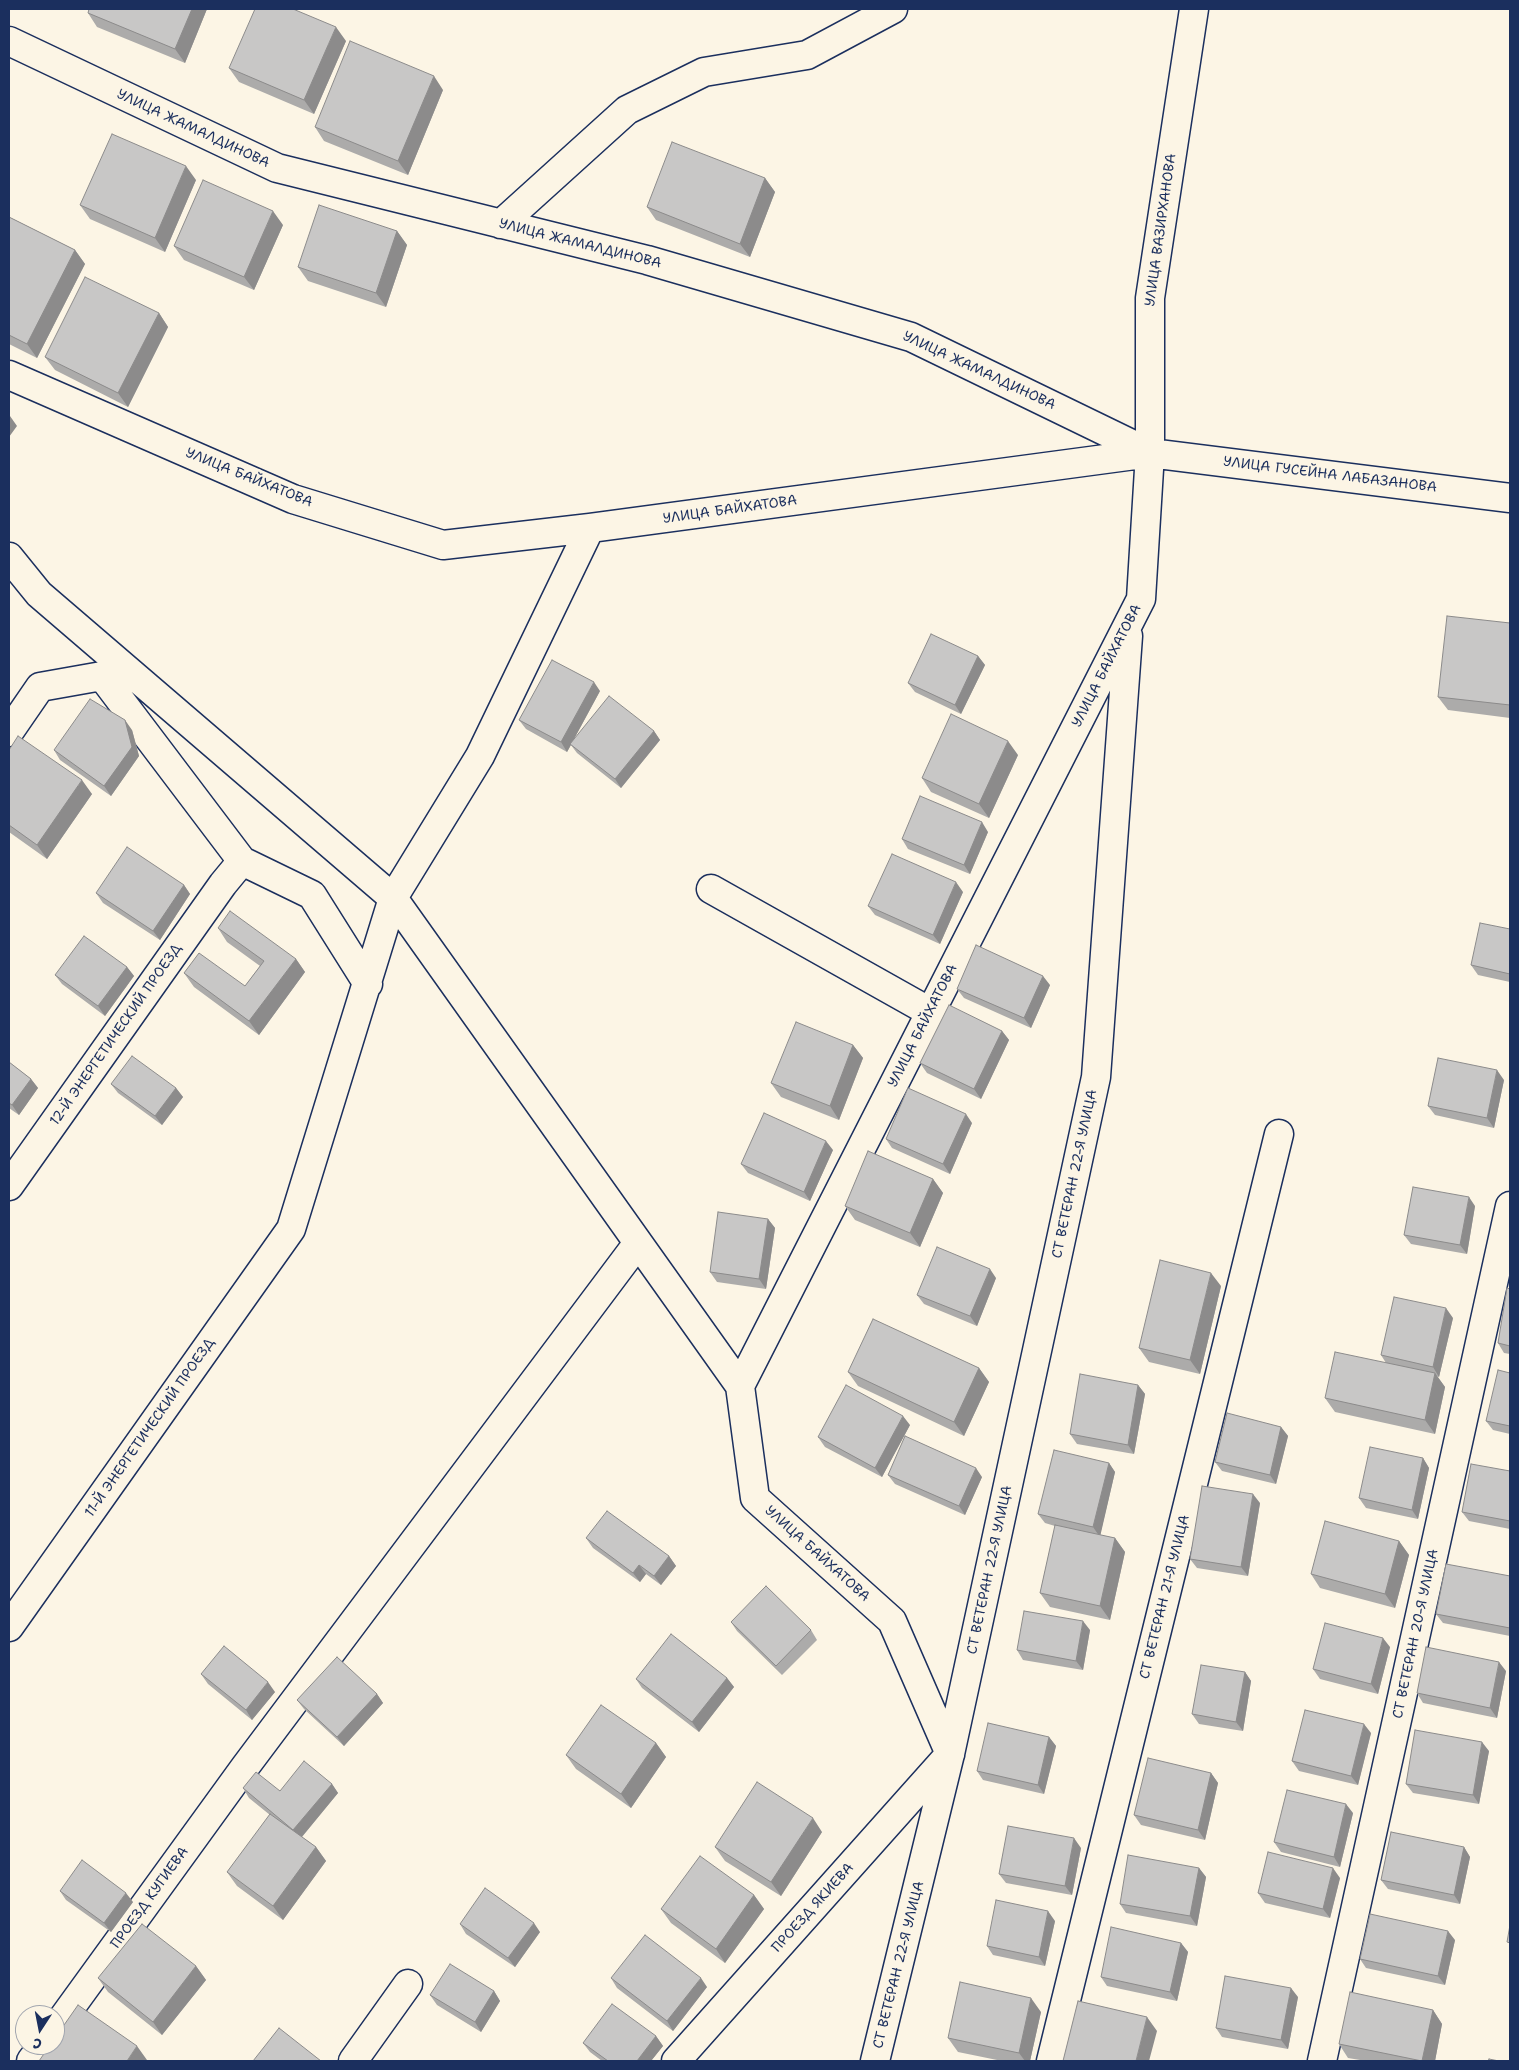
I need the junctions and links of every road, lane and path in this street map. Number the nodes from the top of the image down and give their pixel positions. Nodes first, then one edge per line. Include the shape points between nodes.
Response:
1 (893, 9) edge
2 (1194, 9) edge
3 (9, 41) edge
4 (501, 224) junction
5 (9, 375) edge
6 (1150, 453) junction
7 (1510, 498) edge
8 (590, 528) junction
9 (9, 557) edge
10 (40, 594) junction
11 (1129, 623) junction
12 (102, 676) junction
13 (9, 732) edge
14 (242, 861) junction
15 (711, 889) dead end
16 (393, 898) junction
17 (368, 984) junction
18 (930, 1012) junction
19 (1279, 1134) dead end
20 (9, 1186) edge
21 (1510, 1206) edge
22 (638, 1243) junction
23 (740, 1386) junction
24 (9, 1627) edge
25 (950, 1754) junction
26 (408, 1984) dead end
27 (65, 2015) edge
28 (353, 2061) edge
29 (676, 2061) edge
30 (875, 2061) edge
31 (1051, 2061) edge
32 (1322, 2061) edge

1 - 4 street via 807,55 704,72 627,110
2 - 6 street, УЛИЦА ВАЗИРХАНОВА via 1150,298
3 - 4 street, УЛИЦА ЖАМАЛДИНОВА via 277,168
4 - 6 street, УЛИЦА ЖАМАЛДИНОВА via 647,260 911,337
5 - 8 street, УЛИЦА БАЙХАТОВА via 293,499 443,545
6 - 7 street, УЛИЦА ГУСЕЙНА ЛАБАЗАНОВА
6 - 8 street, УЛИЦА БАЙХАТОВА
6 - 11 street, УЛИЦА БАЙХАТОВА via 1141,599
8 - 16 street, 11-Й ЭНЕРГЕТИЧЕСКИЙ ПРОЕЗД via 480,756
9 - 10 street
10 - 12 street
10 - 16 street
11 - 18 street, УЛИЦА БАЙХАТОВА
11 - 25 street, СТ ВЕТЕРАН 22-Я УЛИЦА via 1096,1077
12 - 13 street via 40,687
12 - 14 street
14 - 17 street via 312,895
14 - 20 street, 12-Й ЭНЕРГЕТИЧЕСКИЙ ПРОЕЗД
15 - 18 street
16 - 17 street, 11-Й ЭНЕРГЕТИЧЕСКИЙ ПРОЕЗД
16 - 22 street
17 - 24 street, 11-Й ЭНЕРГЕТИЧЕСКИЙ ПРОЕЗД via 291,1230
18 - 23 street, УЛИЦА БАЙХАТОВА
19 - 31 street, СТ ВЕТЕРАН 21-Я УЛИЦА
21 - 32 street, СТ ВЕТЕРАН 20-Я УЛИЦА
22 - 23 street
22 - 27 street, ПРОЕЗД КУГИЕВА via 246,1767
23 - 25 street, УЛИЦА БАЙХАТОВА via 755,1498 892,1621
25 - 29 street, ПРОЕЗД ЯКИЕВА
25 - 30 street, СТ ВЕТЕРАН 22-Я УЛИЦА
26 - 28 street

